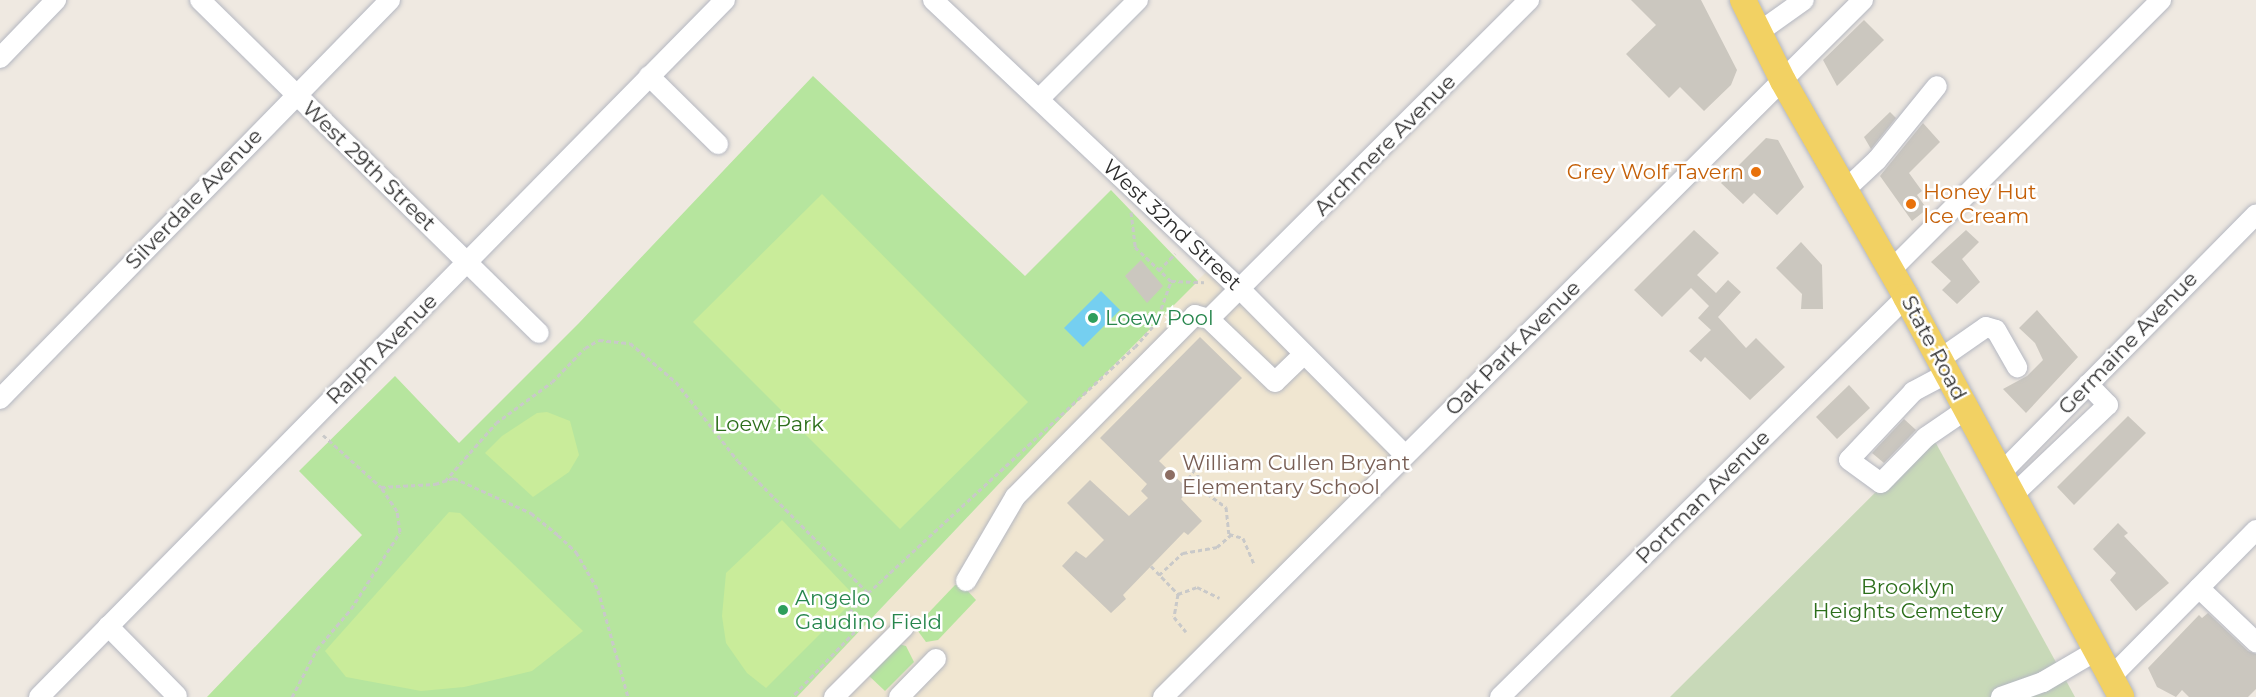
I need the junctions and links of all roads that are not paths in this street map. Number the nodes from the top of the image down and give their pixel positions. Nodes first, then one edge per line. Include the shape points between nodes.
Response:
1 (56, 0) edge
2 (200, 0) edge
3 (390, 0) edge
4 (725, 0) edge
5 (933, 0) edge
6 (1138, 0) edge
7 (1529, 0) edge
8 (1743, 0) edge
9 (1803, 0) edge
10 (1863, 0) edge
11 (2161, 0) edge
12 (1759, 32) junction
13 (0, 58) edge
14 (649, 76) junction
15 (1783, 81) junction
16 (1938, 86) dead end
17 (296, 94) junction
18 (1039, 99) junction
19 (718, 144) dead end
20 (1845, 190) junction
21 (2256, 214) edge
22 (467, 262) junction
23 (1891, 270) junction
24 (1240, 289) junction
25 (1906, 297) junction
26 (1209, 319) junction
27 (538, 333) dead end
28 (1304, 354) junction
29 (1944, 366) junction
30 (2017, 367) dead end
31 (2088, 384) junction
32 (0, 399) edge
33 (1967, 409) junction
34 (1405, 455) junction
35 (2001, 473) junction
36 (2013, 495) junction
37 (2256, 530) edge
38 (966, 581) dead end
39 (2199, 588) junction
40 (108, 626) junction
41 (904, 627) dead end
42 (2256, 642) edge
43 (2096, 651) junction
44 (936, 659) dead end
45 (2116, 687) edge
46 (1168, 695) edge
47 (177, 696) edge
48 (39, 697) edge
49 (834, 697) edge
50 (899, 697) edge
51 (1500, 697) edge
52 (2001, 697) edge

1 - 13 street
2 - 17 street, West 29th Street
3 - 17 street, Silverdale Avenue
4 - 14 street, Ralph Avenue
5 - 18 street, West 32nd Street
6 - 18 street
7 - 24 street, Archmere Avenue
8 - 12 main road, State Road
9 - 12 street
10 - 15 street, Oak Park Avenue
11 - 23 street
12 - 15 main road, State Road
14 - 19 street
14 - 22 street, Ralph Avenue
15 - 20 main road, State Road
15 - 34 street, Oak Park Avenue
16 - 20 street via 1877,160
17 - 22 street, West 29th Street
17 - 32 street, Silverdale Avenue
18 - 24 street, West 32nd Street
20 - 23 main road, State Road
21 - 31 street, Germaine Avenue
22 - 27 street, West 29th Street
22 - 40 street, Ralph Avenue
23 - 25 main road, State Road
24 - 26 street, Archmere Avenue
24 - 28 street, West 32nd Street
25 - 29 main road, State Road
25 - 51 street, Portman Avenue
26 - 28 street via 1275,382
26 - 38 street via 1195,315 1015,497
28 - 34 street, West 32nd Street
29 - 30 street via 1986,327 1996,330
29 - 33 main road, State Road
29 - 33 street via 1913,392 1849,460 1881,483 1926,437
31 - 35 street, Germaine Avenue
31 - 36 street via 2108,405
33 - 35 main road, State Road
34 - 46 street, Oak Park Avenue
35 - 36 main road, State Road
36 - 43 main road, State Road
37 - 39 street
39 - 42 street
39 - 45 street
40 - 47 street
40 - 48 street, Ralph Avenue
41 - 49 street
43 - 45 main road, State Road
43 - 52 street via 2043,681
44 - 50 street

